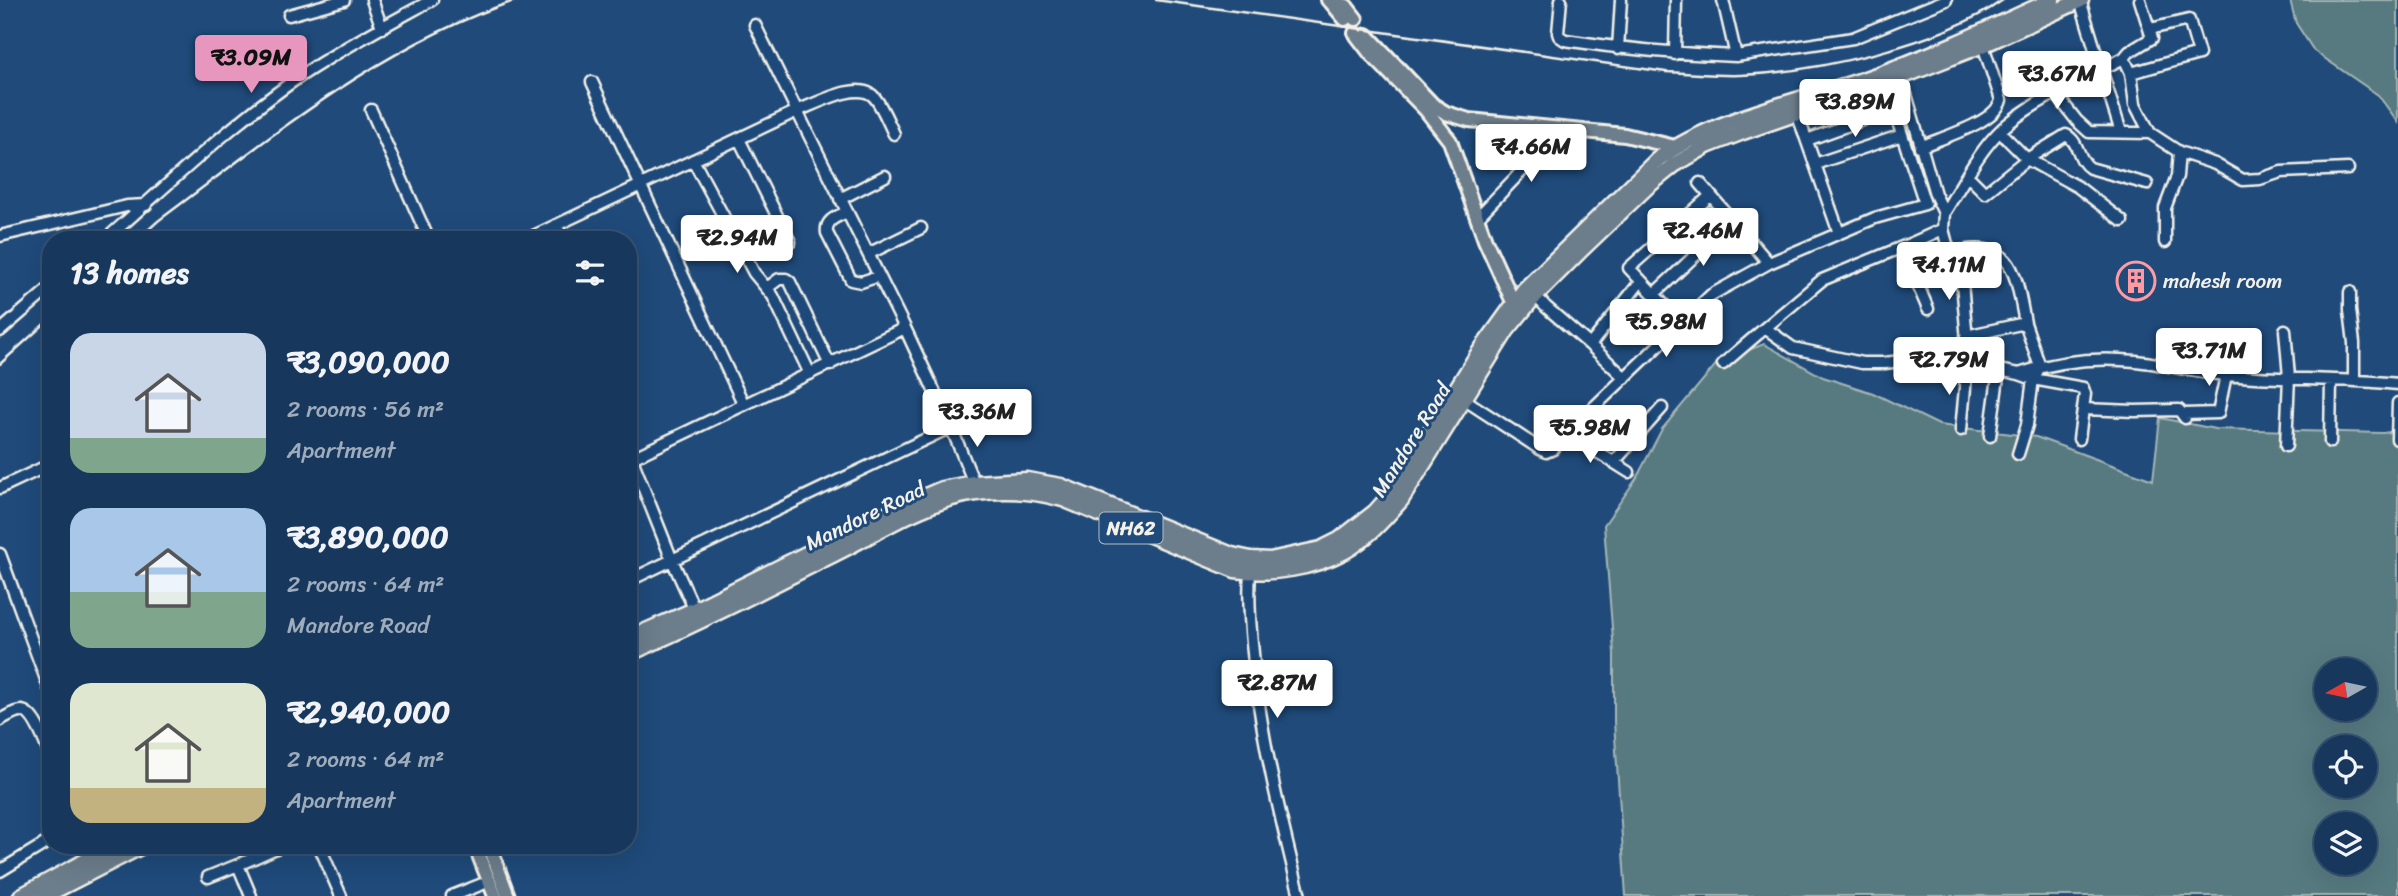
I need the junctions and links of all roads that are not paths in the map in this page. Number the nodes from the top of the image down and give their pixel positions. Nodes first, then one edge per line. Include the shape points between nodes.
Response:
1 (344, 0) edge
2 (372, 0) edge
3 (432, 0) edge
4 (1329, 0) edge
5 (1561, 0) edge
6 (1621, 0) edge
7 (1676, 0) edge
8 (1723, 0) edge
9 (1946, 0) edge
10 (2052, 0) edge
11 (2080, 0) edge
12 (2140, 0) edge
13 (1928, 4) edge
14 (289, 15) dead end
15 (1351, 19) dead end
16 (755, 24) dead end
17 (382, 28) junction
18 (2150, 29) junction
19 (1983, 45) junction
20 (1618, 49) junction
21 (1675, 54) junction
22 (1736, 55) junction
23 (2124, 58) junction
24 (2101, 69) junction
25 (2131, 73) junction
26 (1900, 77) junction
27 (592, 82) dead end
28 (1885, 83) junction
29 (2056, 94) junction
30 (1893, 109) junction
31 (371, 110) dead end
32 (797, 111) junction
33 (1797, 113) junction
34 (1562, 129) junction
35 (2000, 132) junction
36 (2089, 132) junction
37 (2121, 132) junction
38 (2150, 133) junction
39 (894, 134) dead end
40 (1902, 135) junction
41 (738, 139) junction
42 (1807, 140) junction
43 (1675, 147) junction
44 (1920, 147) junction
45 (2077, 149) junction
46 (2179, 152) junction
47 (2027, 159) junction
48 (693, 160) junction
49 (1815, 164) junction
50 (2348, 169) dead end
51 (885, 176) dead end
52 (1968, 176) junction
53 (1700, 183) dead end
54 (2147, 184) dead end
55 (640, 185) junction
56 (1710, 196) junction
57 (841, 199) junction
58 (146, 205) junction
59 (847, 212) junction
60 (1944, 213) junction
61 (1477, 218) junction
62 (1732, 220) junction
63 (2122, 221) dead end
64 (556, 225) junction
65 (921, 228) dead end
66 (1943, 229) junction
67 (116, 231) edge
68 (425, 231) edge
69 (544, 231) edge
70 (559, 231) edge
71 (1839, 233) junction
72 (0, 236) edge
73 (790, 242) dead end
74 (2165, 242) dead end
75 (1912, 243) junction
76 (1951, 253) junction
77 (868, 254) junction
78 (1769, 263) junction
79 (879, 276) junction
80 (1641, 281) junction
81 (767, 288) junction
82 (1531, 291) junction
83 (2350, 292) dead end
84 (1654, 294) junction
85 (42, 295) edge
86 (1517, 309) junction
87 (1928, 309) dead end
88 (1681, 323) junction
89 (2025, 323) junction
90 (905, 328) junction
91 (1765, 328) junction
92 (2286, 330) dead end
93 (0, 331) edge
94 (1966, 336) junction
95 (1590, 345) junction
96 (1723, 364) dead end
97 (830, 365) junction
98 (1966, 365) junction
99 (2040, 367) junction
100 (1998, 370) junction
101 (810, 374) junction
102 (2019, 374) junction
103 (2226, 375) junction
104 (2289, 377) junction
105 (1625, 378) junction
106 (2033, 379) junction
107 (2331, 380) junction
108 (2354, 380) junction
109 (2398, 384) edge
110 (1462, 398) junction
111 (2398, 403) edge
112 (744, 405) junction
113 (1662, 408) dead end
114 (2083, 409) junction
115 (951, 427) junction
116 (1961, 430) dead end
117 (1567, 433) junction
118 (1990, 436) dead end
119 (2079, 439) dead end
120 (2397, 439) edge
121 (2330, 442) dead end
122 (2286, 446) dead end
123 (637, 452) edge
124 (2018, 454) dead end
125 (1614, 462) junction
126 (42, 468) edge
127 (1629, 472) dead end
128 (637, 476) edge
129 (974, 483) junction
130 (0, 488) edge
131 (0, 554) edge
132 (672, 561) junction
133 (1250, 572) junction
134 (637, 577) edge
135 (697, 616) junction
136 (637, 636) edge
137 (637, 649) edge
138 (42, 668) edge
139 (0, 720) edge
140 (42, 738) edge
141 (42, 845) edge
142 (97, 854) edge
143 (126, 854) edge
144 (263, 854) edge
145 (323, 854) edge
146 (479, 854) edge
147 (492, 854) edge
148 (238, 865) junction
149 (0, 871) edge
150 (208, 877) dead end
151 (490, 881) junction
152 (21, 896) edge
153 (44, 896) edge
154 (251, 896) edge
155 (341, 896) edge
156 (453, 896) edge
157 (495, 896) edge
158 (508, 896) edge
159 (1300, 896) edge

1 - 14 street
2 - 17 street
3 - 17 street
4 - 15 main road
5 - 20 street via 1558,33 1562,39
6 - 20 street
7 - 21 street
8 - 22 street
9 - 13 street
10 - 43 highway, Mandore Road / NH62 via 1868,78 1736,121
11 - 19 highway, Mandore Road / NH62
11 - 24 street
12 - 18 street
13 - 22 street via 1853,37
16 - 32 street
17 - 58 street via 276,94
18 - 23 street via 2152,38
18 - 25 street via 2189,20 2199,54
19 - 26 highway, Mandore Road / NH62
19 - 44 street via 2001,100 1996,112
20 - 21 street
21 - 22 street
23 - 24 street
23 - 25 street
24 - 29 street
24 - 37 street
25 - 38 street via 2135,104
26 - 28 highway, Mandore Road / NH62
26 - 44 street
27 - 55 street
28 - 30 street
28 - 33 highway, Mandore Road / NH62
29 - 35 street
29 - 36 street
30 - 40 street
30 - 42 street
31 - 68 street
32 - 39 street via 849,91 867,92
32 - 41 street
32 - 57 street
33 - 42 street
33 - 82 highway, Mandore Road / NH62 via 1707,146 1674,165
34 - 43 main road via 1625,135
34 - 61 street
34 - 61 main road via 1469,120 1440,110 1361,34 1447,136
35 - 47 street
35 - 52 street
36 - 37 street
36 - 45 street
37 - 38 street
38 - 46 street
40 - 49 street
40 - 71 street via 1925,204
41 - 48 street
41 - 73 street
42 - 49 street
43 - 82 highway, Mandore Road / NH62 via 1643,172
44 - 60 street
45 - 47 street via 2066,135
45 - 54 street via 2084,164
46 - 50 street via 2243,180 2280,172
46 - 74 street via 2179,168 2165,208
47 - 52 street via 1985,193
47 - 63 street via 2078,187
48 - 55 street
48 - 81 street via 754,273
49 - 71 street
51 - 57 street
52 - 60 street
53 - 56 street
55 - 64 street
55 - 112 street
56 - 62 street
56 - 80 street via 1629,268
57 - 59 street
58 - 67 street
58 - 72 street
59 - 77 street
59 - 79 street via 826,226 851,280
60 - 66 street
61 - 86 main road
62 - 78 street
62 - 84 street
64 - 69 street
64 - 70 street
65 - 77 street
66 - 75 street
66 - 76 street
71 - 78 street
75 - 87 street via 1914,276
75 - 91 street via 1822,280
76 - 89 street via 1985,248 1997,252 2011,266
76 - 94 street via 1964,294
77 - 79 street
78 - 88 street via 1711,295
79 - 90 street
80 - 84 street
80 - 95 street
81 - 97 street via 779,279 790,282
81 - 101 street
82 - 86 highway, Mandore Road / NH62
82 - 95 street
83 - 108 street
84 - 88 street
85 - 93 street
86 - 110 highway, Mandore Road / NH62
86 - 129 highway, Mandore Road / NH62 via 1478,354 1392,493 1356,528 1321,549 1270,560 1251,559 1061,486 1027,481
88 - 105 street
89 - 94 street
89 - 99 street
90 - 97 street
90 - 115 street
91 - 96 street
91 - 98 street via 1793,348 1862,363 1931,357
92 - 104 street
94 - 98 street
95 - 105 street
97 - 101 street
98 - 100 street
98 - 116 street
99 - 102 street
99 - 103 street via 2138,361
99 - 106 street
100 - 102 street
100 - 118 street
101 - 112 street
102 - 106 street
103 - 104 street
103 - 114 street via 2218,413 2184,416 2179,410
104 - 107 street
104 - 122 street
105 - 117 street
106 - 114 street via 2083,388
106 - 124 street
107 - 108 street
107 - 121 street
108 - 109 street
110 - 117 street via 1545,452
110 - 133 highway, Mandore Road / NH62 via 1401,500 1363,538 1326,559
111 - 120 street
112 - 123 street
113 - 125 street
114 - 119 street
115 - 129 street
115 - 132 street
117 - 125 street
125 - 127 street
126 - 130 street
128 - 132 street
129 - 135 highway, Mandore Road / NH62 via 942,489 894,510
131 - 138 street
132 - 134 street
132 - 135 street
133 - 135 highway, Mandore Road / NH62 via 1063,499 1036,492 994,492 952,498 904,518
133 - 159 street via 1256,690
135 - 136 highway, Mandore Road / NH62
135 - 137 highway, Mandore Road / NH62
139 - 140 street via 26,711
141 - 149 street
142 - 152 highway
143 - 153 highway
144 - 148 street
145 - 155 street
146 - 151 main road
147 - 158 main road
148 - 150 street
148 - 154 street
151 - 156 street
151 - 157 main road

